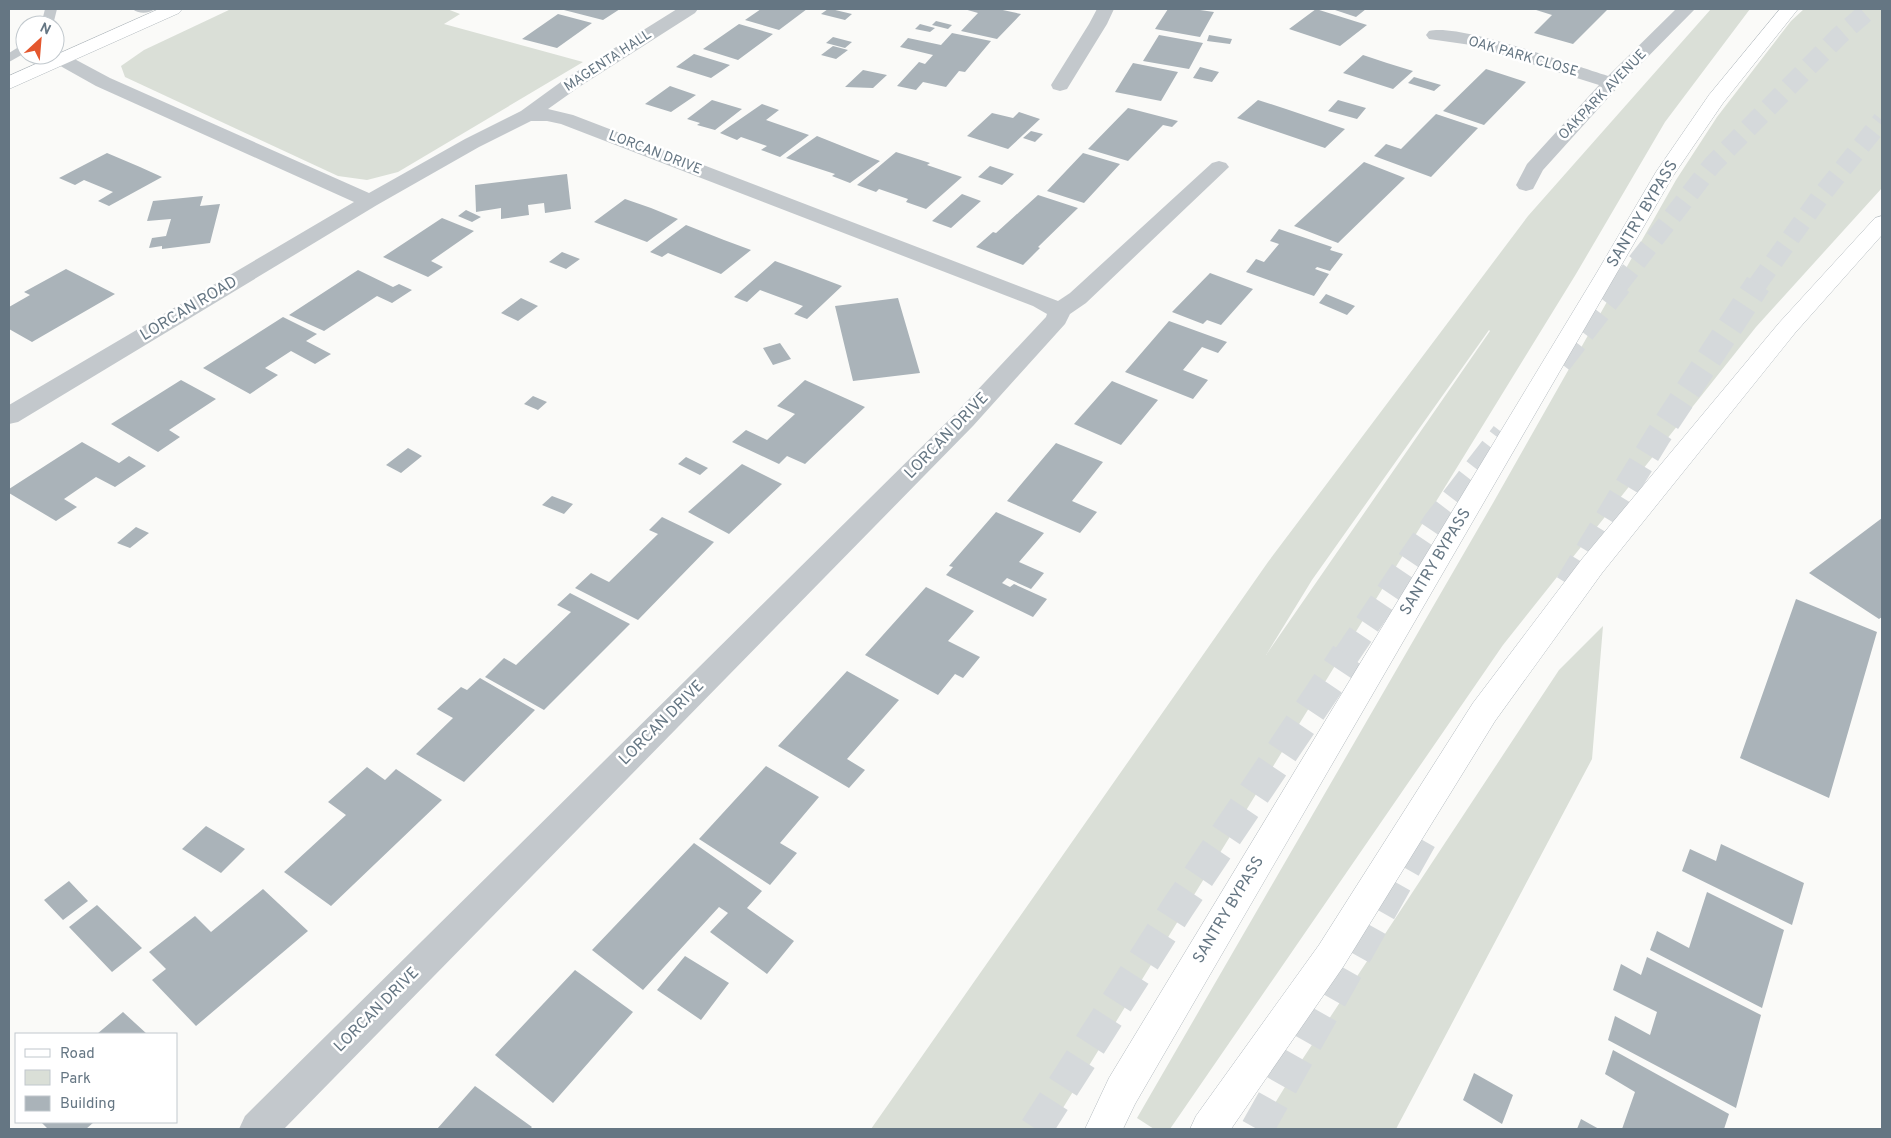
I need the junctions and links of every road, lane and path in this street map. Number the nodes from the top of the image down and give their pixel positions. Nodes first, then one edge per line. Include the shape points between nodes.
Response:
1 (139, 9) edge
2 (148, 9) edge
3 (173, 9) edge
4 (689, 9) edge
5 (1105, 9) edge
6 (1686, 9) edge
7 (1789, 9) edge
8 (1435, 35) dead end
9 (65, 54) edge
10 (65, 61) edge
11 (43, 65) edge
12 (9, 83) edge
13 (1611, 83) junction
14 (1060, 85) dead end
15 (528, 114) junction
16 (1219, 167) dead end
17 (1526, 185) dead end
18 (370, 201) junction
19 (1882, 222) edge
20 (1059, 311) junction
21 (9, 416) edge
22 (258, 1129) edge
23 (1104, 1129) edge
24 (1208, 1129) edge

1 - 2 lane
3 - 9 main road
4 - 15 street, MAGENTA HALL
5 - 14 street
6 - 13 street, OAKPARK AVENUE
7 - 23 main road, SANTRY BYPASS via 1716,100 1663,176 1122,1091
8 - 13 street, OAK PARK CLOSE via 1473,40
10 - 18 street via 103,82
11 - 12 main road
13 - 17 street, OAKPARK AVENUE via 1534,168
15 - 18 street, LORCAN ROAD
15 - 20 street, LORCAN DRIVE via 566,119 1041,301
16 - 20 street, LORCAN DRIVE via 1078,298
18 - 21 street, LORCAN ROAD
19 - 24 main road via 1786,328 1592,566 1484,712 1331,956
20 - 22 street, LORCAN DRIVE via 1057,319 964,420

